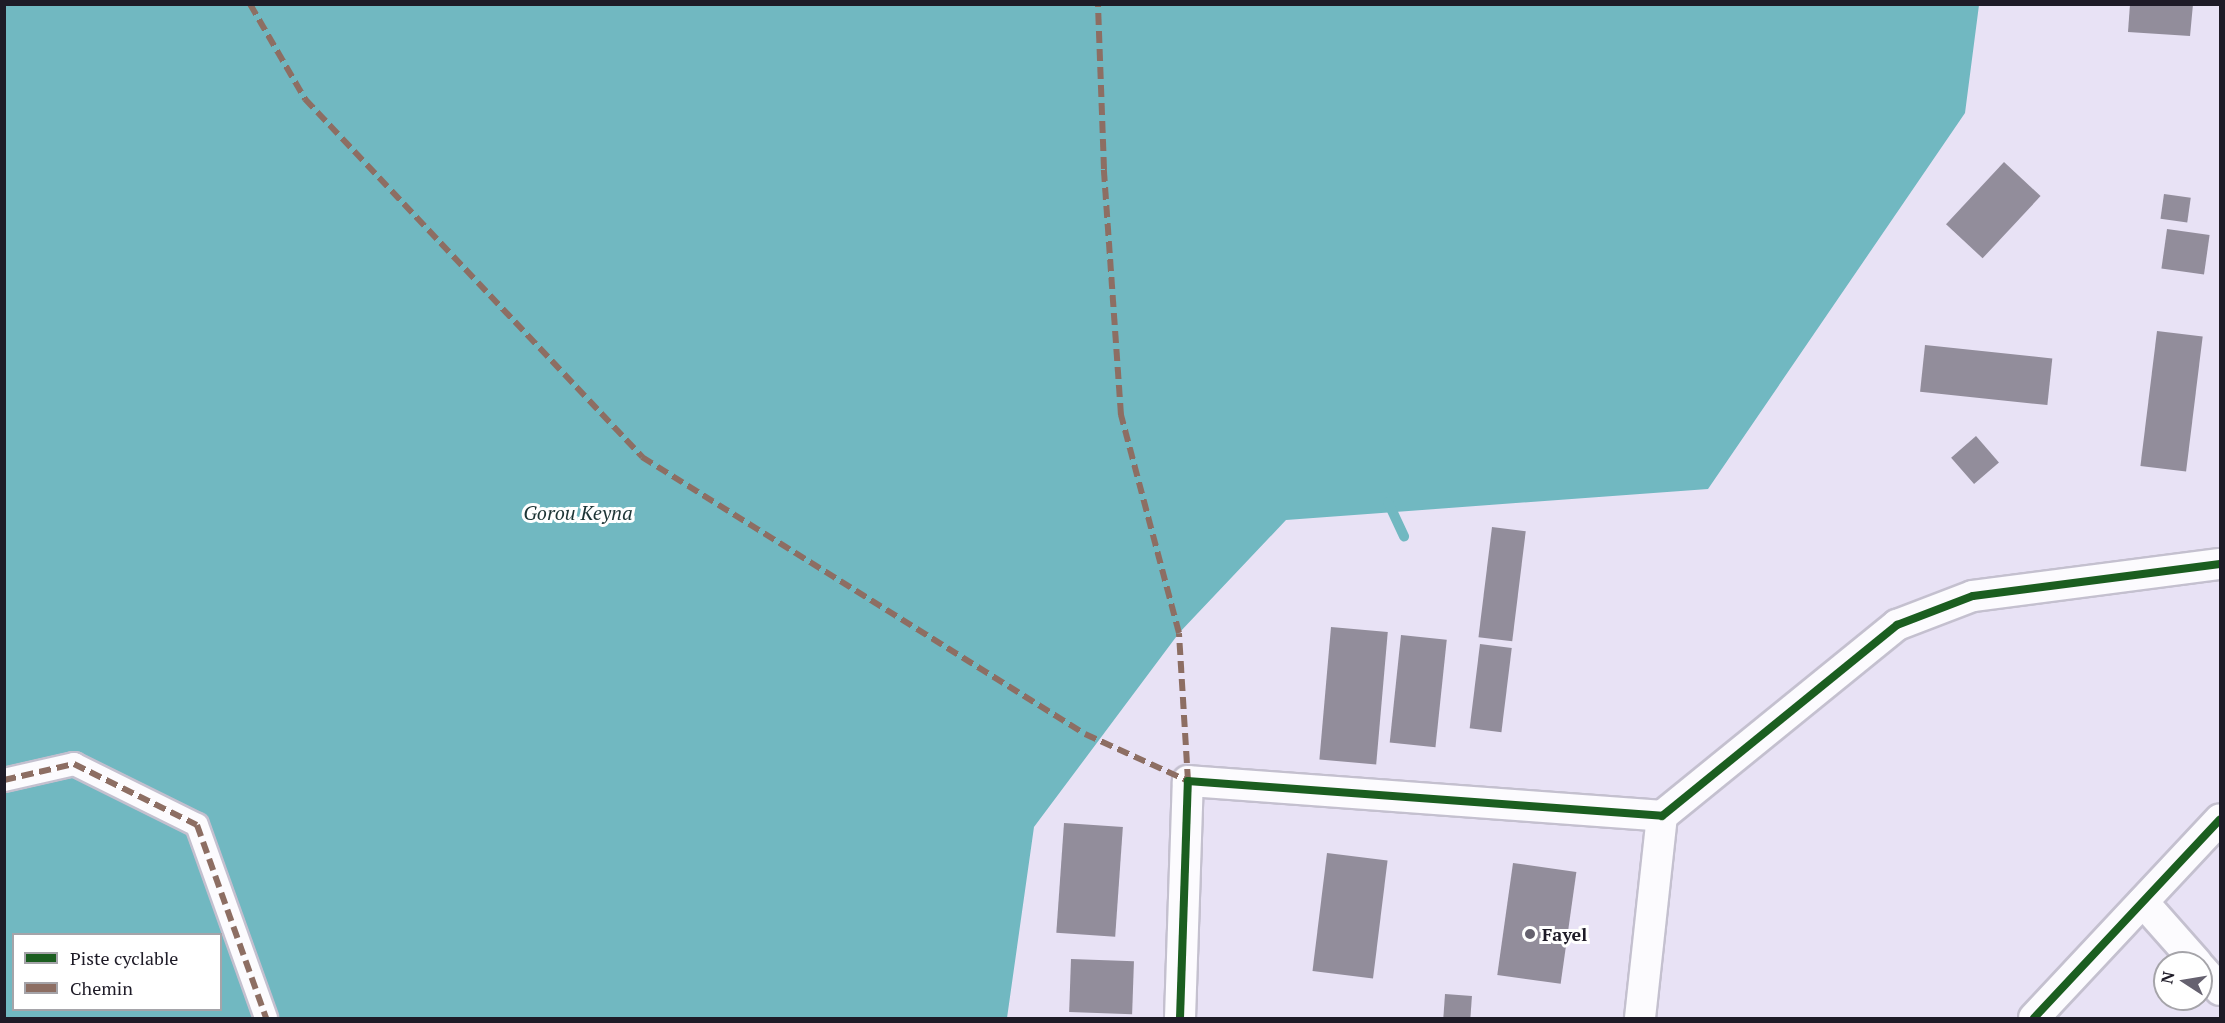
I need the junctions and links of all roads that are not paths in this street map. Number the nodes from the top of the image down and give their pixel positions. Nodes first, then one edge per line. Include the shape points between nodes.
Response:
1 (2220, 564) edge
2 (4, 780) edge
3 (1662, 816) junction
4 (2220, 819) edge
5 (2143, 902) junction
6 (2186, 951) edge
7 (266, 1018) edge
8 (1180, 1018) edge
9 (1640, 1018) edge
10 (2034, 1018) edge

1 - 3 street via 1973,596 1897,625
2 - 7 street via 74,764 197,825
3 - 8 street via 1188,781
3 - 9 street
4 - 5 street
5 - 6 street
5 - 10 street

